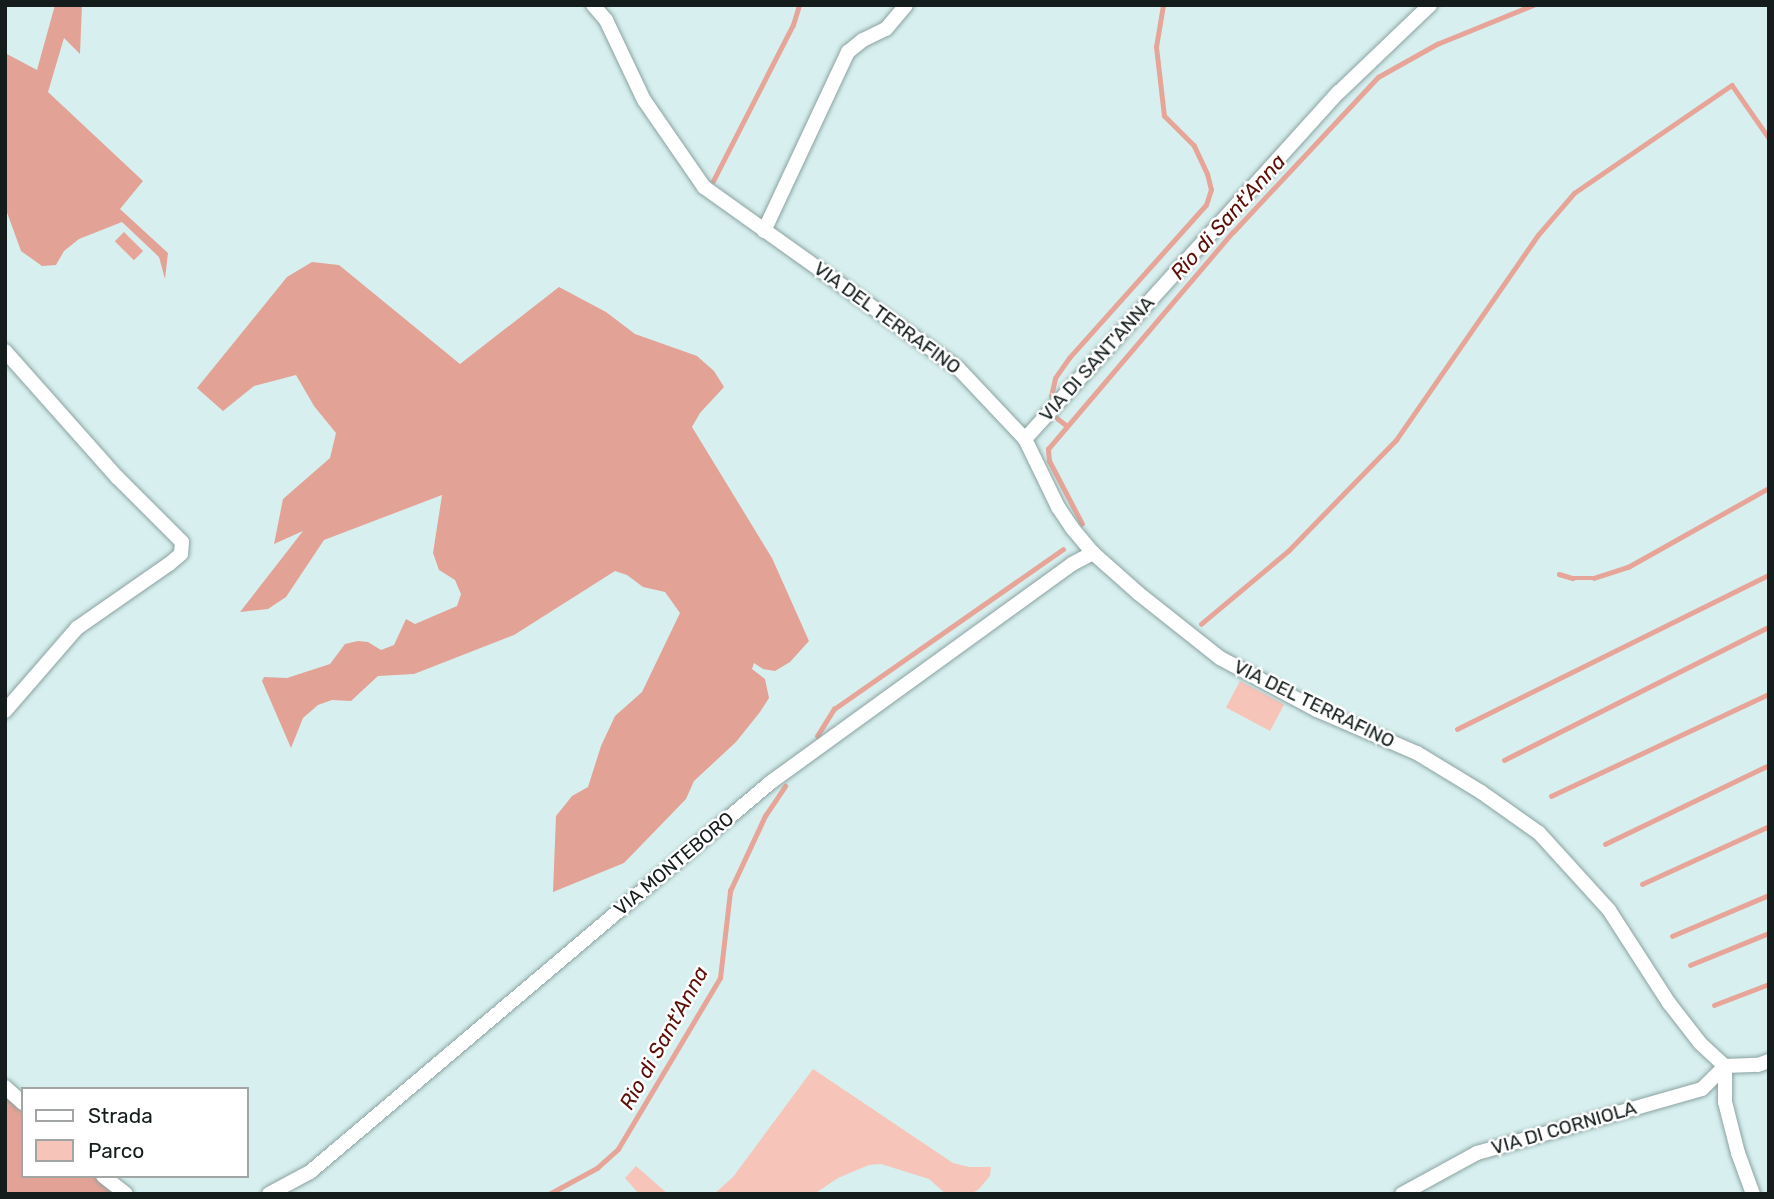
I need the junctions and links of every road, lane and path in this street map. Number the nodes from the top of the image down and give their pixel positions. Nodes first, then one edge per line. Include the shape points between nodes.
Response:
1 (593, 5) edge
2 (905, 5) edge
3 (1430, 5) edge
4 (764, 231) junction
5 (5, 351) edge
6 (1025, 439) junction
7 (1093, 553) junction
8 (5, 711) edge
9 (1769, 1061) edge
10 (1725, 1066) junction
11 (5, 1087) edge
12 (21, 1101) edge
13 (105, 1178) edge
14 (125, 1194) edge
15 (269, 1194) edge
16 (1402, 1194) edge
17 (1754, 1194) edge

1 - 4 street, VIA DEL TERRAFINO via 606,20 644,100 691,171 704,187
2 - 4 street via 886,29 848,52
3 - 6 street, VIA DI SANT'ANNA via 1339,92
4 - 6 street, VIA DEL TERRAFINO via 958,368
5 - 8 street via 181,542 181,554 77,628
6 - 7 street, VIA DEL TERRAFINO via 1058,507
7 - 10 street, VIA DEL TERRAFINO via 1220,658 1317,710 1417,753 1539,834 1609,910 1669,1003
7 - 15 street, VIA MONTEBORO via 771,782 310,1172
9 - 10 street
10 - 16 street, VIA DI CORNIOLA via 1702,1090 1477,1153
10 - 17 street via 1725,1102
11 - 12 street
13 - 14 street

